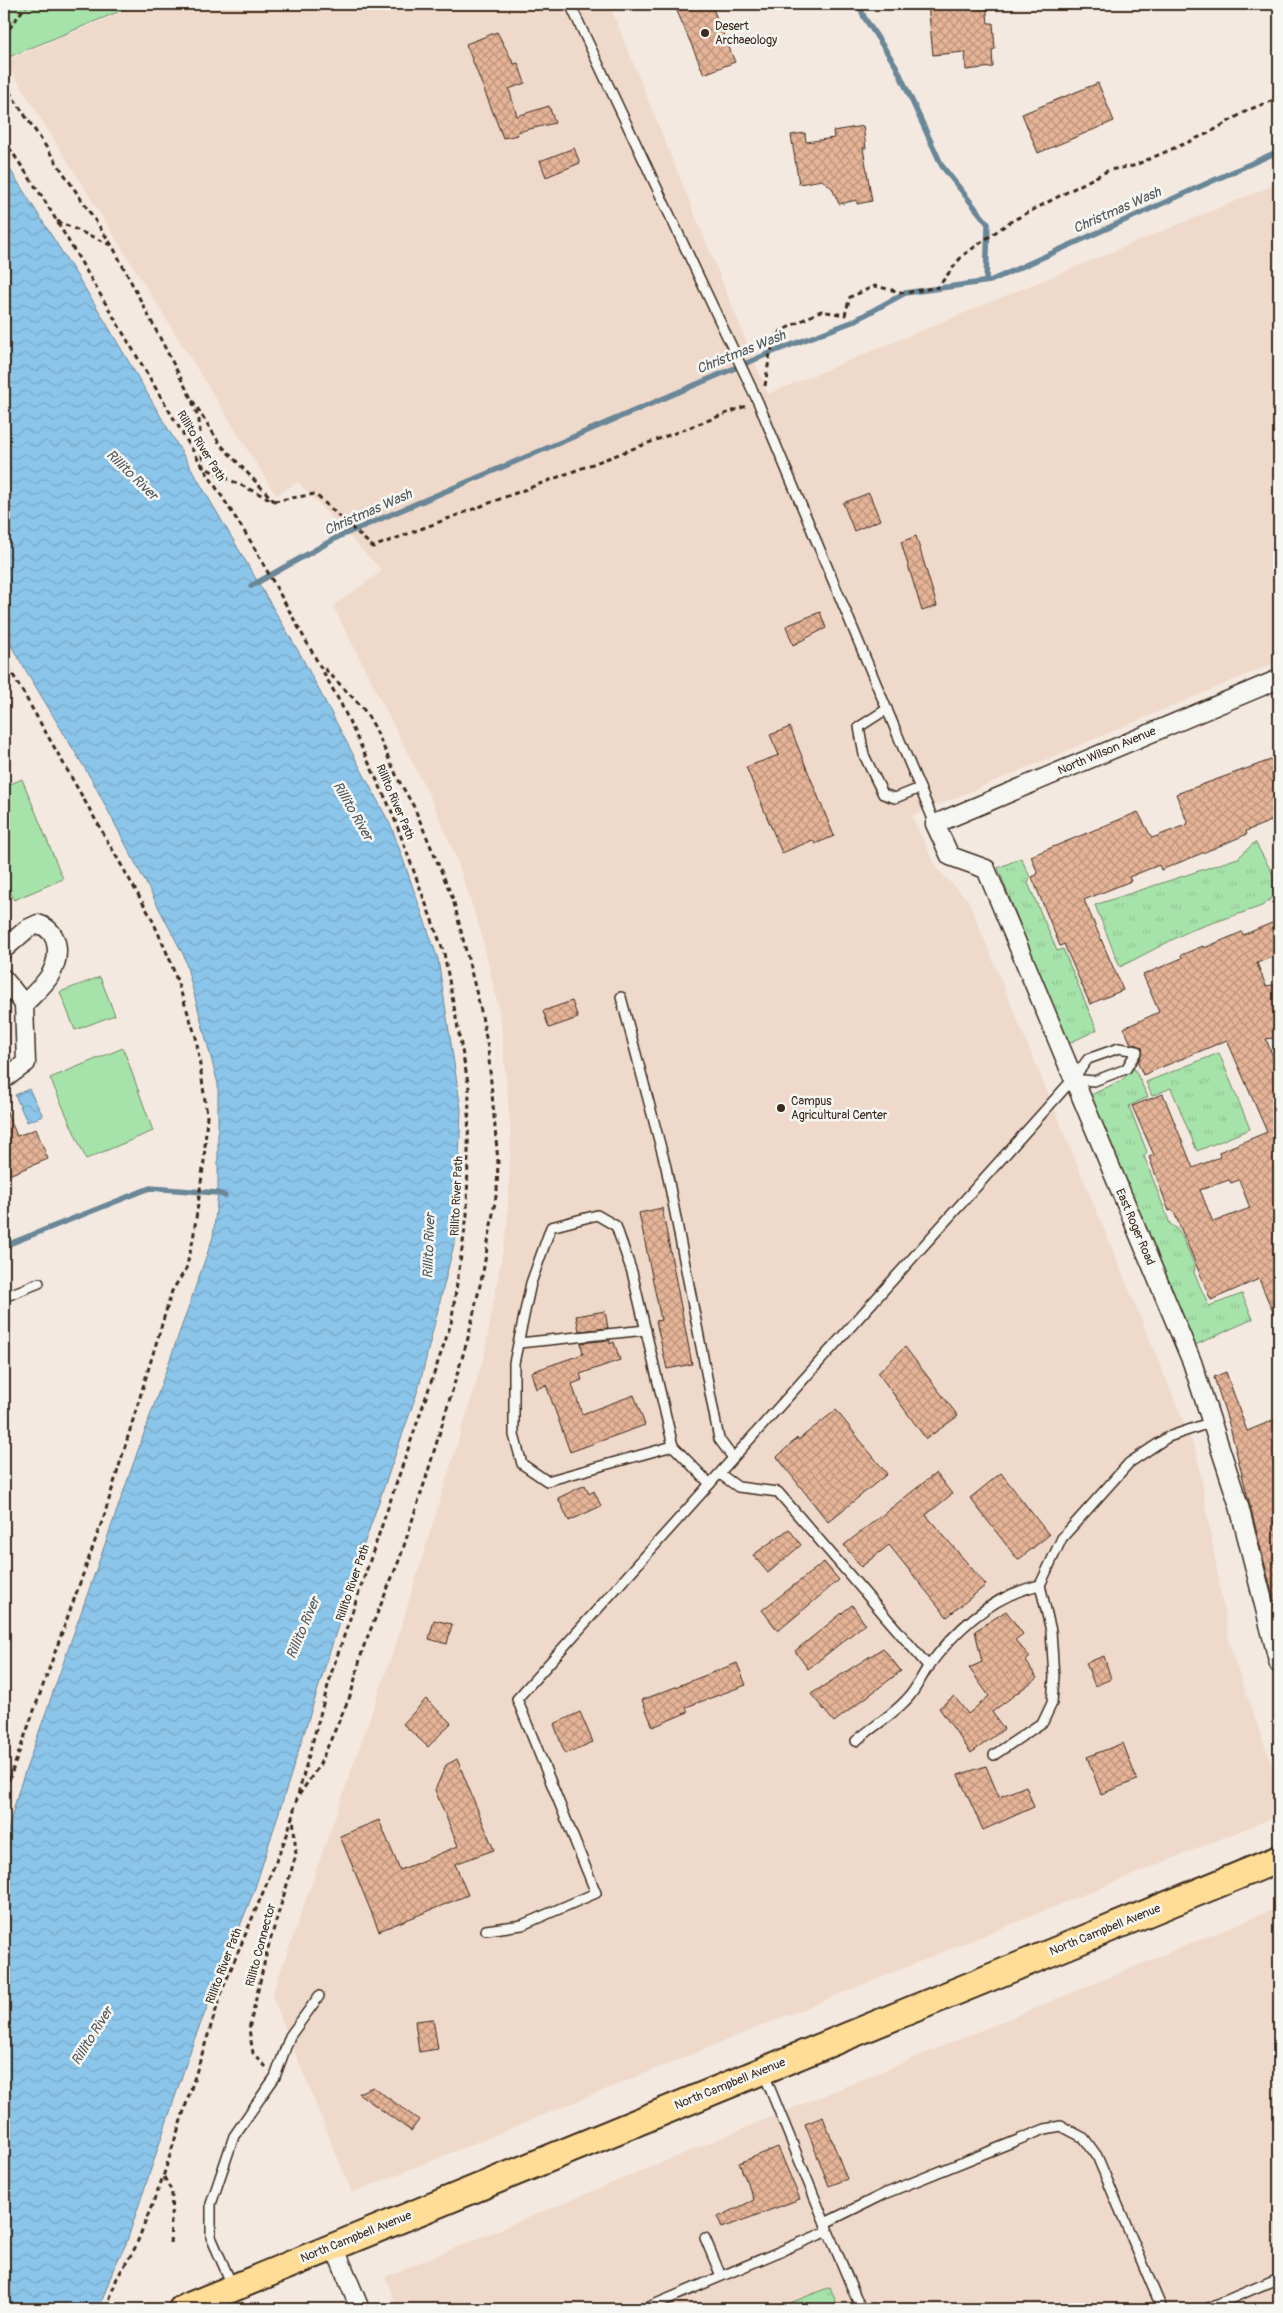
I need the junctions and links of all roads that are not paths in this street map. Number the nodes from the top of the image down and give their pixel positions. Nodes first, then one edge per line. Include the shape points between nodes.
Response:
1 (570, 4) edge
2 (1279, 679) edge
3 (887, 709) junction
4 (920, 788) junction
5 (936, 824) junction
6 (4, 949) edge
7 (4, 979) edge
8 (621, 997) dead end
9 (24, 1004) junction
10 (4, 1079) edge
11 (1073, 1079) junction
12 (39, 1283) dead end
13 (4, 1297) edge
14 (646, 1330) junction
15 (519, 1343) junction
16 (1212, 1422) junction
17 (673, 1446) junction
18 (733, 1458) junction
19 (720, 1474) junction
20 (710, 1484) junction
21 (1040, 1585) junction
22 (1279, 1664) edge
23 (928, 1667) junction
24 (856, 1740) dead end
25 (994, 1755) dead end
26 (1279, 1859) edge
27 (486, 1930) dead end
28 (319, 1996) dead end
29 (763, 2071) junction
30 (826, 2227) junction
31 (705, 2238) dead end
32 (334, 2246) junction
33 (721, 2276) junction
34 (1279, 2278) edge
35 (233, 2288) junction
36 (182, 2309) edge
37 (360, 2309) edge
38 (644, 2309) edge
39 (861, 2309) edge
40 (1162, 2309) edge
41 (1206, 2309) edge

1 - 3 lane via 758,402
2 - 5 street, North Wilson Avenue
3 - 4 lane
3 - 4 lane via 859,727 864,755 883,794 895,798
4 - 5 lane
5 - 11 street, East Roger Road via 950,856 986,869
6 - 9 street via 38,924 54,934 57,956 53,968 49,977
7 - 9 street
8 - 18 lane via 666,1166 719,1439
9 - 10 street via 26,1064
11 - 11 lane via 1094,1081 1126,1069 1137,1051 1119,1048 1088,1060
11 - 16 street, East Roger Road via 1192,1362
11 - 18 lane
12 - 13 lane
14 - 15 lane
14 - 15 lane via 632,1272 616,1226 597,1215 551,1227 531,1283
14 - 17 lane
15 - 17 lane via 514,1363 514,1435 522,1464 546,1482
16 - 21 lane via 1168,1437 1129,1463 1062,1538
16 - 22 street, East Roger Road via 1239,1506
17 - 20 lane
18 - 19 lane
19 - 20 lane
19 - 23 lane via 738,1487 778,1492
20 - 27 lane via 517,1700 596,1893 522,1925
21 - 23 lane via 1022,1589 994,1603 955,1635
21 - 25 lane via 1051,1631 1052,1703 1043,1722
23 - 24 lane via 907,1699
26 - 29 main road, North Campbell Avenue
28 - 35 lane via 290,2036 275,2077 234,2136 210,2204 211,2237
29 - 30 lane
29 - 32 main road, North Campbell Avenue
30 - 33 lane
30 - 39 lane
30 - 40 lane via 884,2194 1045,2129 1061,2126 1084,2138 1097,2156
31 - 33 lane
32 - 35 main road, North Campbell Avenue
32 - 37 street
33 - 38 lane
34 - 41 lane
35 - 36 main road, North Campbell Avenue

